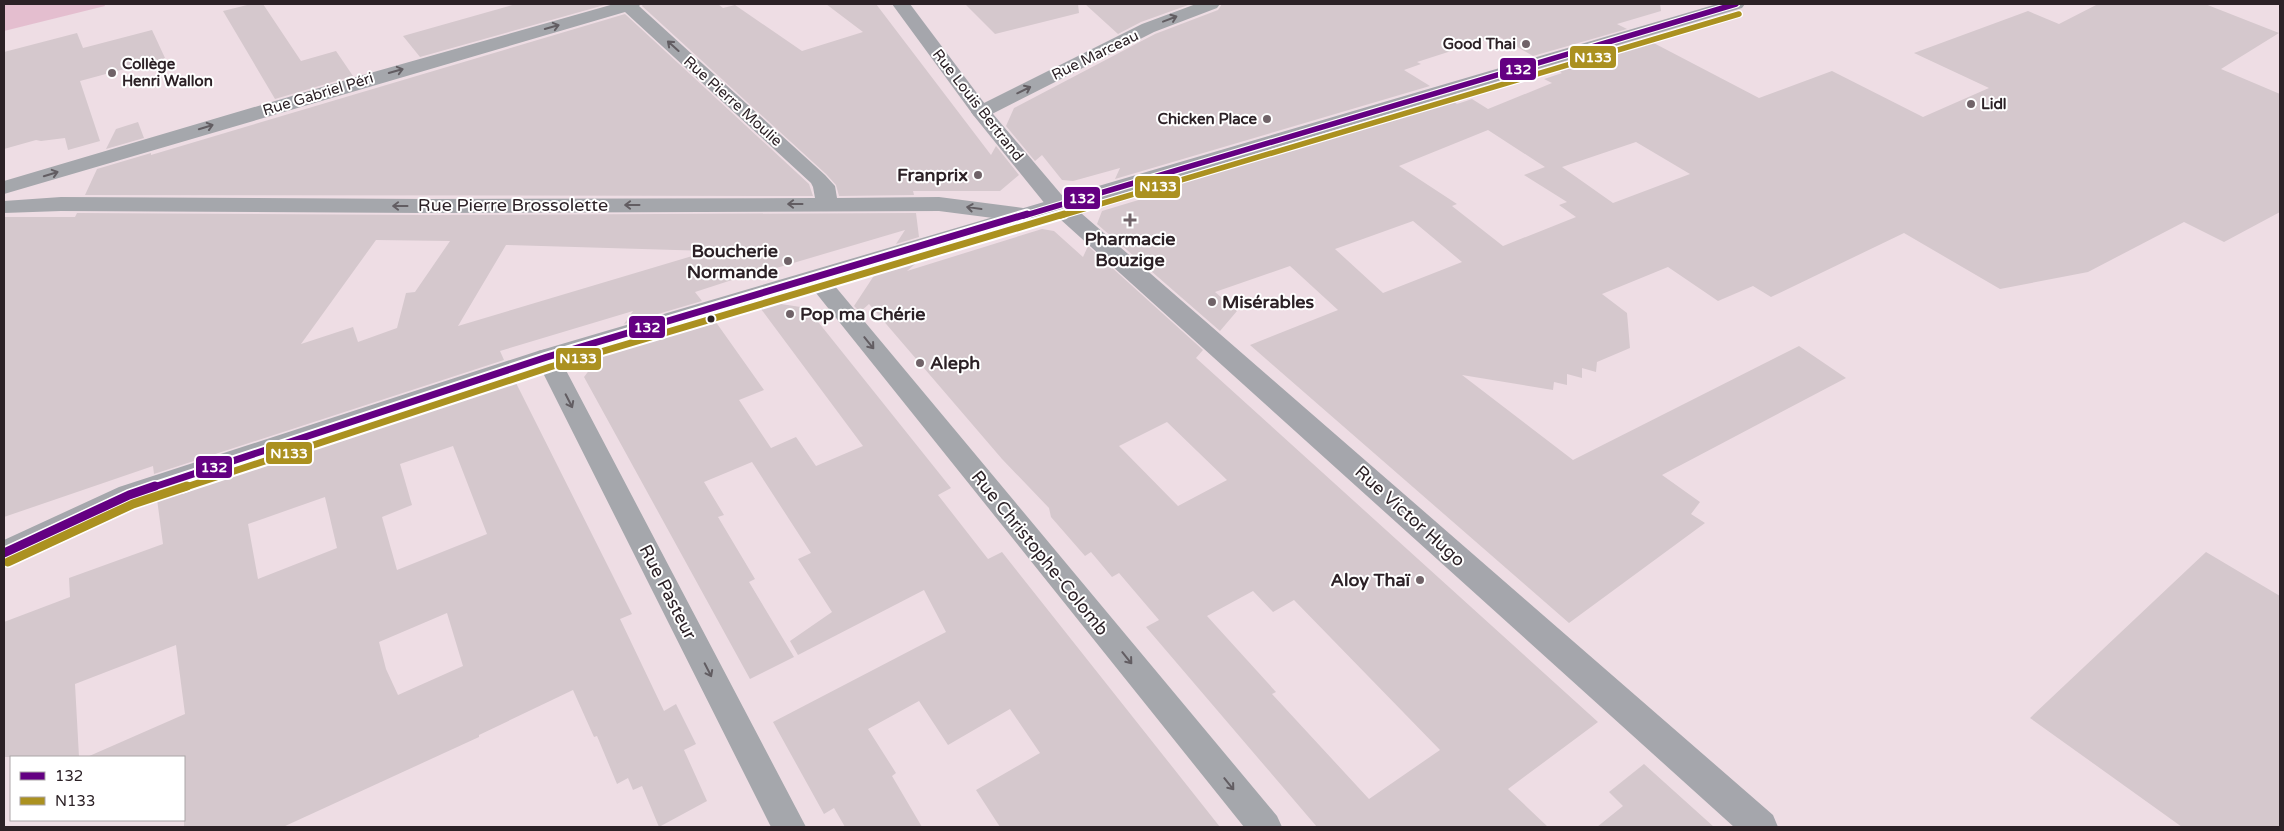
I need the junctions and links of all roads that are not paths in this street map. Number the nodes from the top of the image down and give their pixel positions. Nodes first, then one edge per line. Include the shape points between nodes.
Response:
1 (630, 4) edge
2 (901, 4) edge
3 (1211, 4) edge
4 (1736, 4) edge
5 (981, 112) junction
6 (4, 188) edge
7 (827, 204) junction
8 (1058, 205) junction
9 (4, 206) edge
10 (1023, 215) junction
11 (816, 278) junction
12 (547, 357) junction
13 (4, 553) edge
14 (789, 827) edge
15 (1265, 827) edge
16 (1760, 827) edge

6 -> 1 street, Rue Gabriel Péri
7 -> 1 street, Rue Pierre Moulie via 824,186 818,179
2 - 5 main road, Rue Louis Bertrand
5 -> 3 street, Rue Marceau via 1148,28
4 - 8 street
5 - 8 main road, Rue Louis Bertrand
7 -> 9 street, Rue Pierre Brossolette
10 -> 7 street, Rue Pierre Brossolette via 939,204
8 - 10 street
8 - 16 main road, Rue Victor Hugo
10 - 11 street
11 - 12 street
11 -> 15 street, Rue Christophe-Colomb
12 - 13 street via 129,495
12 -> 14 street, Rue Pasteur

